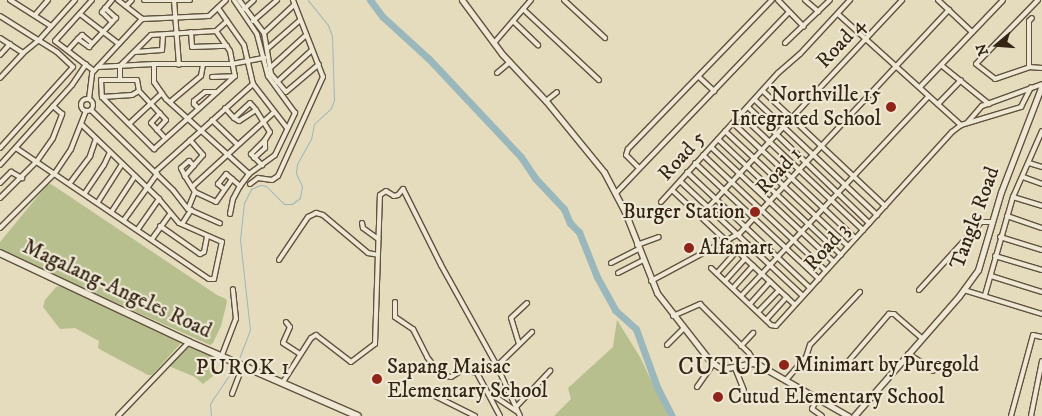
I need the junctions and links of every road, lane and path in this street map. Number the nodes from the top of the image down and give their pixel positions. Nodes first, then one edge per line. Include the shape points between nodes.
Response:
1 (10, 0) edge
2 (22, 0) edge
3 (48, 0) edge
4 (74, 0) edge
5 (92, 0) edge
6 (112, 0) edge
7 (118, 0) edge
8 (132, 0) edge
9 (144, 0) edge
10 (152, 0) edge
11 (190, 0) edge
12 (226, 0) edge
13 (234, 0) edge
14 (239, 0) edge
15 (254, 0) edge
16 (277, 0) edge
17 (293, 0) edge
18 (462, 0) edge
19 (531, 0) edge
20 (564, 0) edge
21 (772, 0) edge
22 (778, 0) edge
23 (805, 0) edge
24 (850, 0) edge
25 (902, 0) edge
26 (938, 0) edge
27 (1003, 0) edge
28 (1038, 0) edge
29 (175, 1) edge
30 (828, 1) edge
31 (18, 4) junction
32 (294, 5) junction
33 (126, 6) junction
34 (218, 8) junction
35 (244, 9) junction
36 (523, 9) junction
37 (949, 10) junction
38 (789, 12) junction
39 (819, 12) junction
40 (80, 14) junction
41 (838, 14) junction
42 (35, 15) junction
43 (0, 16) edge
44 (176, 17) junction
45 (1032, 18) dead end
46 (142, 19) junction
47 (227, 21) junction
48 (253, 21) junction
49 (299, 21) junction
50 (513, 21) junction
51 (51, 26) junction
52 (804, 27) junction
53 (216, 31) junction
54 (103, 32) junction
55 (190, 32) junction
56 (972, 32) junction
57 (264, 33) junction
58 (178, 34) junction
59 (163, 35) junction
60 (306, 36) junction
61 (0, 38) edge
62 (605, 38) dead end
63 (39, 40) junction
64 (865, 40) junction
65 (494, 43) junction
66 (785, 43) dead end
67 (10, 44) junction
68 (119, 44) junction
69 (538, 45) dead end
70 (227, 46) junction
71 (68, 50) junction
72 (267, 50) junction
73 (312, 50) junction
74 (135, 52) junction
75 (23, 53) junction
76 (0, 55) edge
77 (264, 58) junction
78 (248, 61) junction
79 (510, 62) junction
80 (86, 64) junction
81 (154, 64) junction
82 (232, 64) junction
83 (319, 64) junction
84 (941, 64) junction
85 (179, 65) junction
86 (203, 65) junction
87 (120, 66) junction
88 (98, 67) junction
89 (1029, 67) junction
90 (270, 68) junction
91 (896, 68) junction
92 (1042, 68) edge
93 (94, 71) junction
94 (497, 73) dead end
95 (235, 76) junction
96 (212, 77) dead end
97 (699, 77) junction
98 (0, 78) edge
99 (120, 78) junction
100 (599, 80) dead end
101 (960, 80) junction
102 (277, 82) junction
103 (254, 84) junction
104 (1042, 84) edge
105 (920, 87) junction
106 (1031, 87) junction
107 (714, 91) junction
108 (763, 91) junction
109 (139, 92) junction
110 (217, 92) junction
111 (557, 92) dead end
112 (162, 94) junction
113 (929, 96) junction
114 (102, 97) junction
115 (89, 98) junction
116 (755, 100) junction
117 (546, 101) junction
118 (170, 102) junction
119 (150, 103) junction
120 (938, 104) junction
121 (989, 104) junction
122 (53, 106) junction
123 (748, 107) junction
124 (198, 108) junction
125 (225, 108) junction
126 (88, 110) junction
127 (256, 110) junction
128 (274, 112) junction
129 (160, 113) junction
130 (741, 115) junction
131 (792, 117) junction
132 (186, 118) junction
133 (234, 118) junction
134 (212, 120) junction
135 (264, 122) junction
136 (733, 122) junction
137 (129, 124) junction
138 (967, 124) junction
139 (82, 125) junction
140 (961, 125) junction
141 (783, 126) junction
142 (287, 128) junction
143 (157, 130) junction
144 (200, 131) junction
145 (725, 131) junction
146 (1042, 131) edge
147 (776, 134) junction
148 (165, 138) junction
149 (96, 139) junction
150 (718, 139) junction
151 (190, 140) junction
152 (769, 142) junction
153 (238, 144) junction
154 (1036, 145) junction
155 (1042, 146) edge
156 (711, 147) junction
157 (822, 147) junction
158 (0, 148) edge
159 (16, 148) junction
160 (761, 150) junction
161 (110, 152) junction
162 (226, 154) junction
163 (703, 155) junction
164 (814, 155) junction
165 (754, 158) junction
166 (37, 161) junction
167 (807, 162) junction
168 (695, 163) junction
169 (1029, 163) junction
170 (122, 164) junction
171 (0, 165) edge
172 (194, 166) junction
173 (262, 166) junction
174 (746, 166) junction
175 (1042, 167) edge
176 (639, 168) junction
177 (800, 170) junction
178 (686, 172) junction
179 (55, 173) junction
180 (156, 173) junction
181 (249, 174) junction
182 (739, 174) junction
183 (135, 176) junction
184 (185, 176) junction
185 (1023, 177) junction
186 (22, 178) junction
187 (792, 178) junction
188 (854, 178) junction
189 (232, 179) junction
190 (680, 181) junction
191 (732, 182) junction
192 (0, 183) edge
193 (70, 183) junction
194 (250, 184) dead end
195 (1042, 184) edge
196 (847, 185) junction
197 (240, 186) junction
198 (784, 186) junction
199 (192, 187) junction
200 (147, 188) junction
201 (224, 189) junction
202 (0, 190) edge
203 (672, 190) junction
204 (724, 190) junction
205 (195, 192) junction
206 (616, 192) junction
207 (85, 193) junction
208 (4, 194) junction
209 (777, 194) junction
210 (839, 194) junction
211 (1013, 197) junction
212 (0, 198) edge
213 (159, 199) junction
214 (716, 200) junction
215 (832, 201) junction
216 (98, 202) junction
217 (661, 202) dead end
218 (770, 202) junction
219 (885, 206) junction
220 (1042, 206) edge
221 (708, 208) junction
222 (190, 209) junction
223 (825, 209) junction
224 (763, 210) junction
225 (112, 211) junction
226 (170, 214) junction
227 (230, 214) dead end
228 (877, 215) junction
229 (700, 216) junction
230 (817, 216) junction
231 (1007, 216) junction
232 (754, 219) junction
233 (124, 220) junction
234 (992, 222) junction
235 (220, 223) dead end
236 (362, 223) dead end
237 (869, 223) junction
238 (182, 224) junction
239 (809, 224) junction
240 (160, 226) junction
241 (0, 227) edge
242 (746, 228) junction
243 (1042, 228) edge
244 (138, 229) junction
245 (863, 230) junction
246 (802, 232) junction
247 (737, 235) junction
248 (207, 237) junction
249 (1000, 237) junction
250 (659, 238) dead end
251 (855, 238) junction
252 (152, 239) junction
253 (378, 239) junction
254 (795, 240) junction
255 (726, 241) junction
256 (848, 246) junction
257 (638, 247) junction
258 (786, 249) junction
259 (1042, 250) edge
260 (737, 251) junction
261 (0, 254) edge
262 (378, 255) junction
263 (841, 255) junction
264 (996, 256) junction
265 (778, 257) junction
266 (745, 259) junction
267 (279, 260) dead end
268 (643, 260) junction
269 (834, 262) junction
270 (611, 263) dead end
271 (771, 265) junction
272 (753, 266) junction
273 (712, 268) dead end
274 (1042, 270) edge
275 (826, 271) junction
276 (618, 272) dead end
277 (716, 273) junction
278 (762, 274) junction
279 (991, 276) junction
280 (819, 279) junction
281 (651, 281) junction
282 (725, 281) junction
283 (770, 282) junction
284 (733, 288) junction
285 (810, 288) junction
286 (233, 289) dead end
287 (779, 290) junction
288 (919, 290) dead end
289 (964, 290) junction
290 (860, 292) dead end
291 (1042, 292) edge
292 (985, 295) junction
293 (741, 296) junction
294 (803, 296) junction
295 (787, 297) junction
296 (395, 302) dead end
297 (527, 303) dead end
298 (750, 304) junction
299 (795, 305) junction
300 (758, 312) junction
301 (1042, 314) edge
302 (673, 316) junction
303 (766, 320) junction
304 (724, 321) dead end
305 (286, 322) dead end
306 (720, 326) junction
307 (683, 329) junction
308 (532, 332) dead end
309 (753, 333) dead end
310 (1042, 337) edge
311 (922, 338) junction
312 (189, 342) junction
313 (519, 344) junction
314 (667, 344) dead end
315 (741, 346) junction
316 (300, 354) junction
317 (908, 354) junction
318 (222, 355) junction
319 (1042, 361) edge
320 (847, 363) dead end
321 (242, 364) junction
322 (713, 364) junction
323 (756, 364) junction
324 (497, 366) junction
325 (735, 368) junction
326 (550, 371) dead end
327 (933, 371) dead end
328 (786, 380) junction
329 (283, 382) junction
330 (697, 387) dead end
331 (508, 389) junction
332 (744, 390) dead end
333 (425, 391) dead end
334 (232, 394) dead end
335 (489, 394) junction
336 (818, 398) junction
337 (518, 412) edge
338 (118, 416) edge
339 (358, 416) edge
340 (475, 416) edge
341 (500, 416) edge
342 (822, 416) edge
343 (848, 416) edge
344 (854, 416) edge
345 (1011, 416) edge
346 (1031, 416) edge

1 - 31 street
2 - 31 street
3 - 42 street
4 - 51 street
5 - 40 street
6 - 54 street via 105,8 116,18
7 - 33 street
8 - 33 street
9 - 10 street
10 - 29 street
11 - 29 street
12 - 34 street
13 - 77 street via 257,34
14 - 35 street
15 - 35 street
16 - 48 street
17 - 32 street
18 - 65 street
19 - 36 street
20 - 62 street
21 - 97 street
22 - 38 street
23 - 39 street
24 - 41 street, Road 5
25 - 64 street, Road 4
26 - 37 street
27 - 56 street
28 - 89 street via 976,64 995,79
29 - 44 street
30 - 39 street
31 - 42 street
32 - 49 street
32 - 57 street
33 - 46 street
34 - 44 street via 209,16
34 - 47 street
35 - 48 street
36 - 50 street
36 - 100 street
37 - 56 street
37 - 91 street, Road 1
38 - 52 street
38 - 107 street
39 - 52 street
40 - 54 street
40 - 71 street via 55,41
41 - 64 street
41 - 108 street, Road 5
42 - 51 street
43 - 63 street
44 - 46 street
44 - 58 street
45 - 89 street via 1029,21
46 - 68 street
47 - 53 street
47 - 78 street via 244,45
48 - 57 street
49 - 60 street
49 - 72 street
50 - 65 street
50 - 69 street
51 - 63 street
52 - 66 street
53 - 55 street
53 - 70 street
54 - 68 street
54 - 71 street via 92,43 82,35
55 - 58 street
55 - 70 street via 192,47
56 - 84 street
57 - 72 street
58 - 59 street
58 - 85 street
59 - 74 street via 150,35
59 - 74 street via 162,50
60 - 73 street
60 - 90 street
61 - 67 street
63 - 75 street
63 - 158 street via 73,67
64 - 91 street
64 - 131 street, Road 4
65 - 79 street
67 - 75 street
67 - 76 street
68 - 88 street
70 - 82 street
71 - 80 street
72 - 90 street
73 - 83 street
73 - 102 street
74 - 87 street
75 - 98 street
77 - 78 street
77 - 142 street via 268,76 295,112
78 - 82 street
78 - 103 street
79 - 94 street
79 - 117 street
80 - 93 street
80 - 122 street
81 - 85 street
81 - 87 street
81 - 112 street via 154,82
82 - 86 street
82 - 95 street
83 - 102 street via 287,93
83 - 194 street via 323,77 278,176 272,180 258,178
84 - 101 street
84 - 105 street
85 - 86 street
86 - 118 street via 201,76
87 - 88 street
87 - 99 street
88 - 93 street
89 - 92 street
90 - 102 street
91 - 105 street
91 - 157 street, Road 1
93 - 115 street via 90,76
95 - 96 street
95 - 110 street
97 - 107 street
97 - 176 street via 626,152
99 - 109 street via 137,80
99 - 114 street via 101,80
101 - 120 street
101 - 121 street
103 - 125 street
103 - 128 street
104 - 106 street
104 - 234 street, Tangle Road
105 - 113 street
106 - 121 street
106 - 138 street via 1021,107
107 - 176 street
108 - 116 street, Road 5
108 - 131 street
109 - 114 street
109 - 119 street
110 - 124 street
110 - 124 street via 205,92 194,101
111 - 117 street
112 - 118 street
112 - 119 street
113 - 120 street
113 - 188 street
114 - 137 street
115 - 126 street via 93,104
115 - 126 street via 80,104 82,109
116 - 123 street, Road 5
116 - 141 street
117 - 206 street via 598,164
118 - 132 street
119 - 129 street
119 - 137 street
120 - 140 street
121 - 138 street via 977,110
122 - 159 street
122 - 166 street via 62,114 53,138
123 - 130 street, Road 5
123 - 147 street
124 - 132 street
125 - 133 street
125 - 134 street
126 - 139 street
126 - 180 street
127 - 133 street via 239,121
127 - 133 street via 250,103
127 - 135 street
128 - 135 street
128 - 142 street
129 - 143 street via 151,123
129 - 143 street via 166,121
130 - 136 street, Road 5
130 - 152 street
131 - 141 street, Road 4
131 - 157 street
132 - 144 street
132 - 148 street
134 - 144 street
134 - 153 street
135 - 153 street
135 - 173 street via 270,132 265,148 254,158
136 - 145 street, Road 5
136 - 160 street
137 - 148 street via 154,149
138 - 140 street
139 - 149 street
139 - 179 street
140 - 219 street, Road 3
141 - 147 street, Road 4
141 - 164 street
142 - 173 street via 275,155
143 - 148 street
144 - 151 street
144 - 162 street
145 - 150 street, Road 5
145 - 165 street
146 - 154 street
147 - 152 street, Road 4
147 - 167 street
149 - 161 street
149 - 193 street via 90,156
150 - 156 street, Road 5
150 - 174 street
151 - 172 street via 203,155
151 - 180 street
152 - 160 street, Road 4
152 - 177 street
153 - 162 street
154 - 155 street
154 - 169 street
156 - 163 street, Road 5
156 - 182 street
157 - 164 street, Road 1
157 - 188 street
159 - 166 street
159 - 171 street
160 - 165 street, Road 4
160 - 187 street
161 - 170 street
161 - 207 street
162 - 181 street
162 - 199 street
163 - 168 street, Road 5
163 - 191 street
164 - 167 street, Road 1
164 - 196 street
165 - 174 street, Road 4
165 - 198 street
166 - 179 street
166 - 186 street
167 - 177 street, Road 1
167 - 210 street
168 - 178 street, Road 5
168 - 204 street
169 - 175 street
169 - 185 street
170 - 183 street
170 - 216 street
172 - 184 street
172 - 184 street via 190,162 181,168
173 - 181 street
174 - 182 street, Road 4
174 - 209 street
176 - 206 street
177 - 187 street, Road 1
177 - 215 street
178 - 190 street, Road 5
178 - 214 street
179 - 193 street
179 - 241 street
180 - 200 street
180 - 222 street
181 - 197 street
182 - 191 street, Road 4
182 - 218 street
183 - 200 street
183 - 225 street
184 - 199 street
185 - 195 street
185 - 211 street
186 - 192 street via 11,172
186 - 208 street
187 - 198 street, Road 1
187 - 223 street
188 - 196 street
188 - 219 street
189 - 197 street
189 - 201 street
189 - 201 street via 226,174 218,184
190 - 203 street, Road 5
190 - 221 street
191 - 204 street, Road 4
191 - 224 street
193 - 207 street
196 - 210 street
196 - 228 street
197 - 227 street via 232,200
198 - 209 street, Road 1
198 - 230 street
199 - 205 street
200 - 213 street
200 - 233 street
201 - 205 street via 216,202
202 - 208 street
203 - 217 street, Road 5
203 - 229 street
204 - 214 street, Road 4
204 - 232 street
205 - 222 street
206 - 257 street
207 - 216 street
208 - 212 street
209 - 218 street, Road 1
209 - 239 street
210 - 215 street
210 - 237 street
211 - 220 street
211 - 231 street
213 - 226 street
213 - 244 street
214 - 221 street, Road 4
214 - 242 street
215 - 223 street
215 - 245 street
216 - 225 street
218 - 224 street, Road 1
218 - 246 street
219 - 228 street, Road 3
221 - 229 street, Road 4
221 - 247 street
222 - 235 street
222 - 238 street
223 - 230 street
223 - 251 street
224 - 232 street, Road 1
224 - 254 street
225 - 233 street
226 - 238 street
226 - 240 street
228 - 237 street, Road 3
229 - 255 street
230 - 239 street
230 - 256 street
231 - 243 street
231 - 249 street
232 - 242 street, Road 1
232 - 258 street
233 - 244 street
234 - 288 street via 981,222
234 - 289 street, Tangle Road via 978,270
236 - 253 street via 363,228
237 - 245 street, Road 3
238 - 248 street
239 - 246 street
239 - 263 street
240 - 248 street via 200,254 204,252
240 - 252 street
242 - 247 street, Road 1
242 - 265 street
244 - 252 street
245 - 251 street, Road 3
246 - 254 street
246 - 269 street
247 - 255 street, Road 1
247 - 271 street
248 - 252 street via 222,242 212,280
249 - 259 street
249 - 264 street
250 - 257 street
251 - 256 street, Road 3
253 - 262 street
253 - 324 street via 380,195 386,191 398,195 404,189 441,265
254 - 258 street
254 - 275 street
255 - 260 street
255 - 281 street, Road 1
256 - 263 street, Road 3
257 - 268 street
257 - 270 street
258 - 265 street
258 - 280 street
260 - 266 street
260 - 277 street
261 - 312 main road, Magalang-Angeles Road
262 - 267 street via 368,253 316,212 308,217
262 - 316 street via 375,344 352,362 316,336
263 - 269 street, Road 3
264 - 274 street
264 - 279 street
265 - 271 street
265 - 285 street
266 - 272 street
266 - 282 street
268 - 276 street
268 - 281 street
269 - 275 street, Road 3
271 - 278 street
271 - 294 street
272 - 278 street
272 - 284 street
273 - 277 street
275 - 280 street, Road 3
277 - 282 street
278 - 283 street
278 - 293 street
279 - 291 street
279 - 292 street
280 - 285 street, Road 3
281 - 302 street
282 - 284 street
283 - 287 street
283 - 298 street
284 - 293 street
285 - 294 street, Road 3
286 - 318 street via 236,319
287 - 295 street
287 - 300 street
289 - 292 street
289 - 311 street, Tangle Road
290 - 328 street via 810,345 806,357
292 - 301 street
293 - 298 street
294 - 299 street, Road 3
295 - 299 street
295 - 303 street
296 - 335 street via 394,317 413,329 427,357 441,375 451,377 462,370 471,370 477,373
297 - 313 street via 511,318
298 - 300 street
299 - 303 street, Road 3 via 776,326
300 - 303 street
302 - 306 street via 700,304
302 - 307 street
304 - 306 street
305 - 316 street via 290,327 283,342
306 - 315 street
307 - 314 street
307 - 322 street
308 - 313 street
309 - 315 street
310 - 345 street via 1032,335
311 - 317 street, Tangle Road
311 - 320 street via 894,314 889,314
312 - 318 main road, Magalang-Angeles Road
312 - 338 street
313 - 324 street
315 - 323 street
316 - 329 street
317 - 327 street
317 - 344 street, Tangle Road
318 - 321 main road, Magalang-Angeles Road
319 - 346 street
321 - 329 main road, Magalang-Angeles Road
321 - 334 street
322 - 325 street via 720,369
322 - 330 street
323 - 325 street
323 - 328 street
324 - 331 street
325 - 332 street
326 - 337 street
328 - 336 street
329 - 339 main road, Magalang-Angeles Road
331 - 335 street
331 - 337 street
333 - 340 street
335 - 337 street
335 - 341 street
336 - 342 street via 812,409
336 - 343 street

